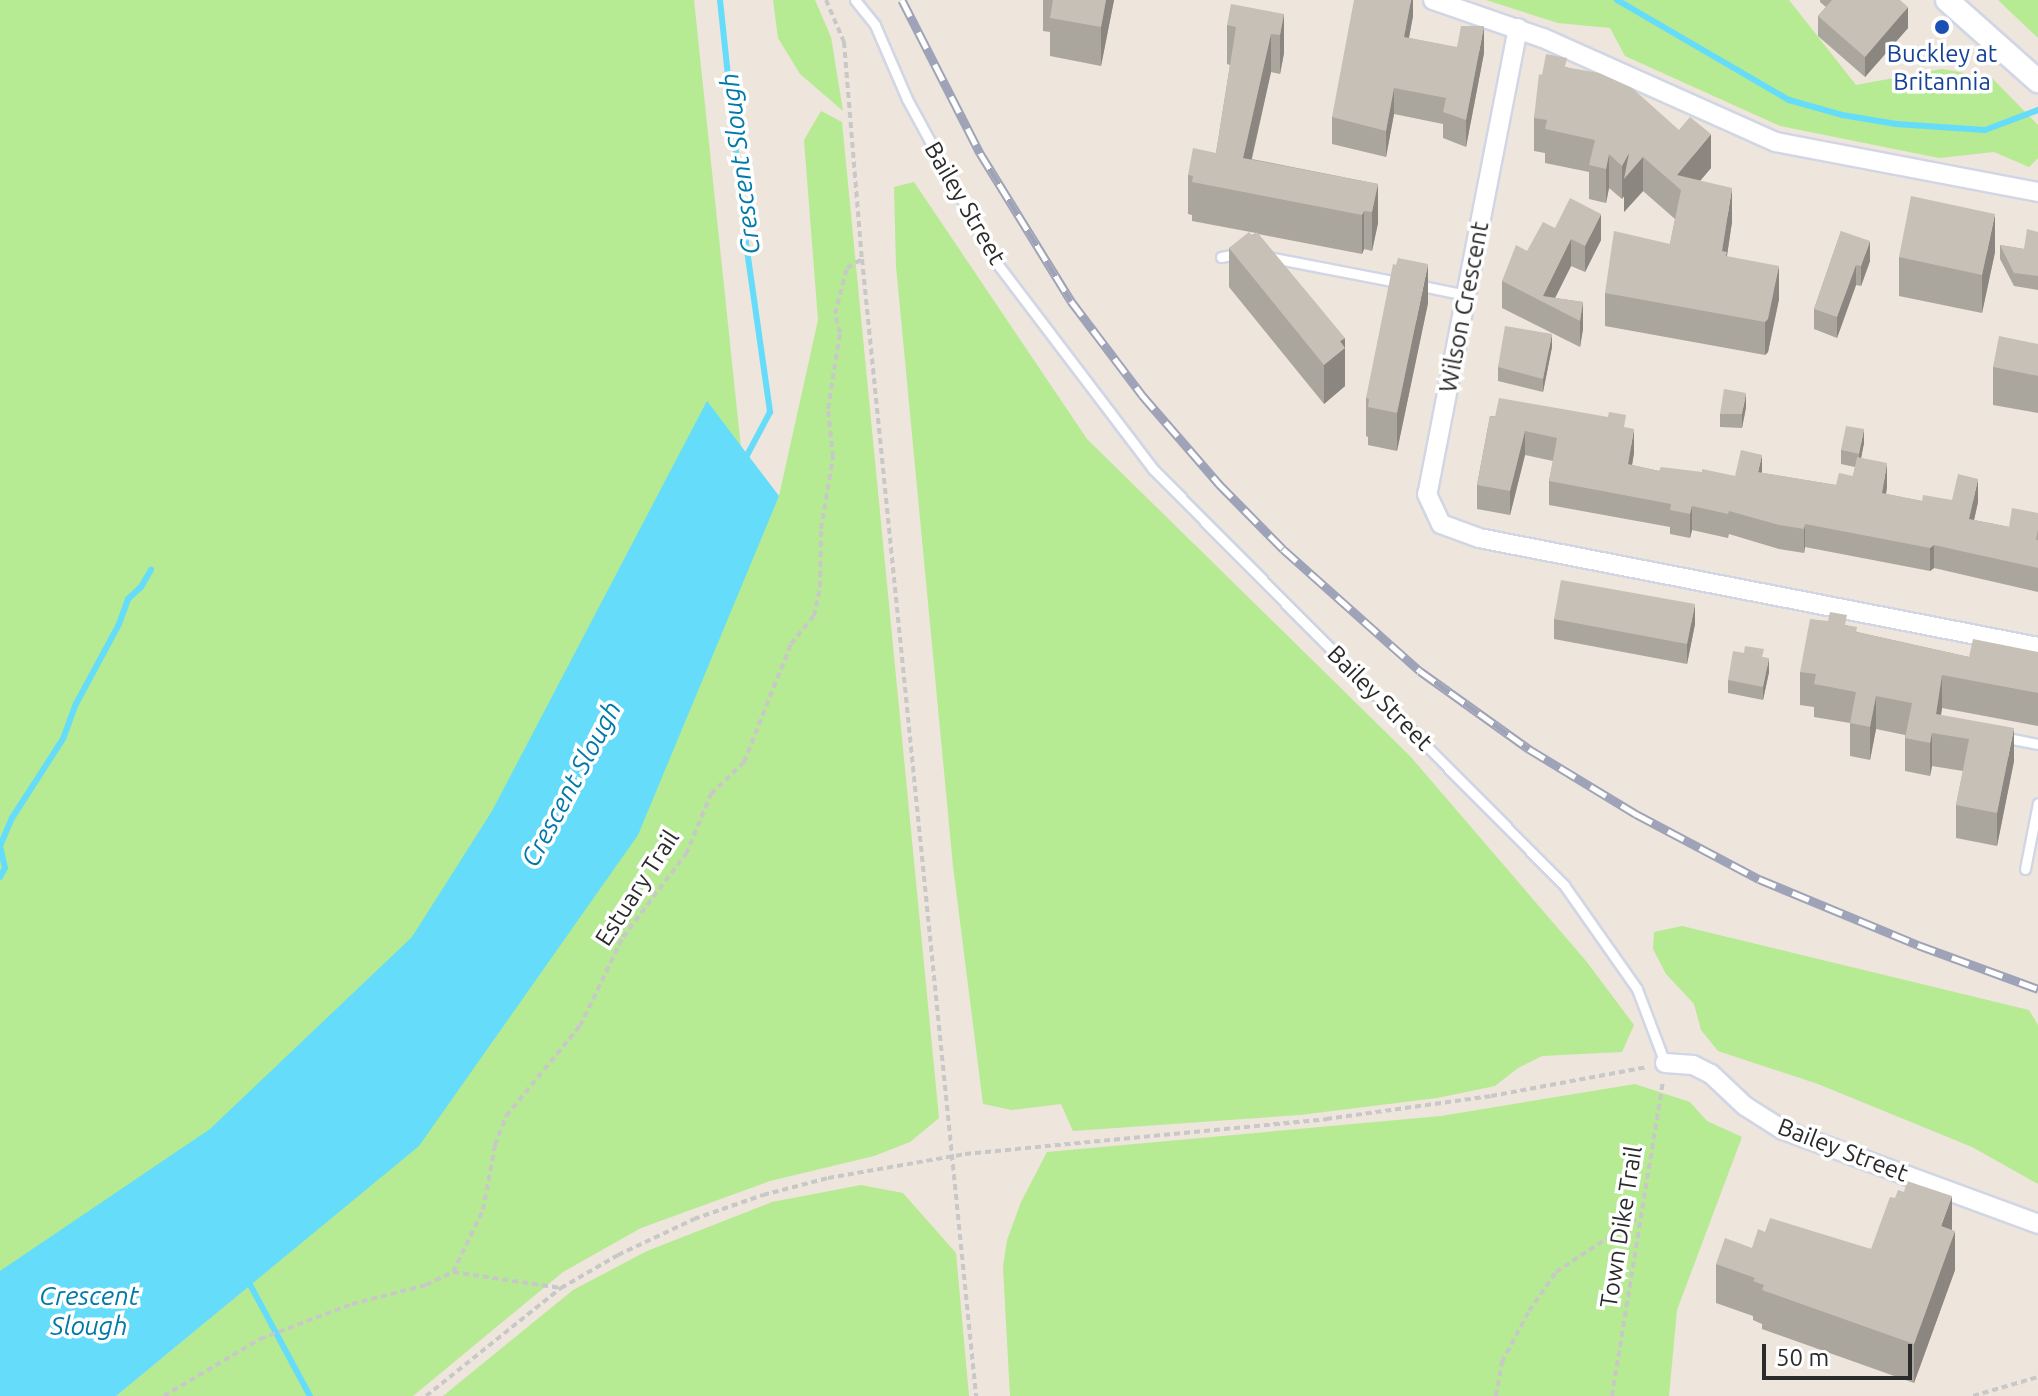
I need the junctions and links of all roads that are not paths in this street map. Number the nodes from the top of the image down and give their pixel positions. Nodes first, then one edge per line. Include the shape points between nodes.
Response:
1 (855, 0) edge
2 (1433, 0) edge
3 (1947, 0) edge
4 (1518, 28) junction
5 (2038, 81) edge
6 (2038, 192) edge
7 (1246, 253) edge
8 (1262, 256) edge
9 (1221, 257) dead end
10 (1466, 295) junction
11 (2038, 647) edge
12 (1993, 735) edge
13 (2038, 744) edge
14 (2038, 803) edge
15 (2025, 869) dead end
16 (1665, 1063) joint
17 (2038, 1224) edge

1 - 16 lane, Bailey Street via 875,25 907,99 996,262 1144,457 1564,885 1637,989
2 - 4 street
3 - 5 street
4 - 6 street via 1776,142
4 - 10 street, Wilson Crescent
7 - 9 lane
8 - 10 lane
10 - 11 street, Wilson Crescent via 1427,494 1441,524 1479,538
12 - 13 lane
14 - 15 lane
16 - 17 street, Bailey Street via 1693,1065 1711,1074 1745,1106 1783,1130

